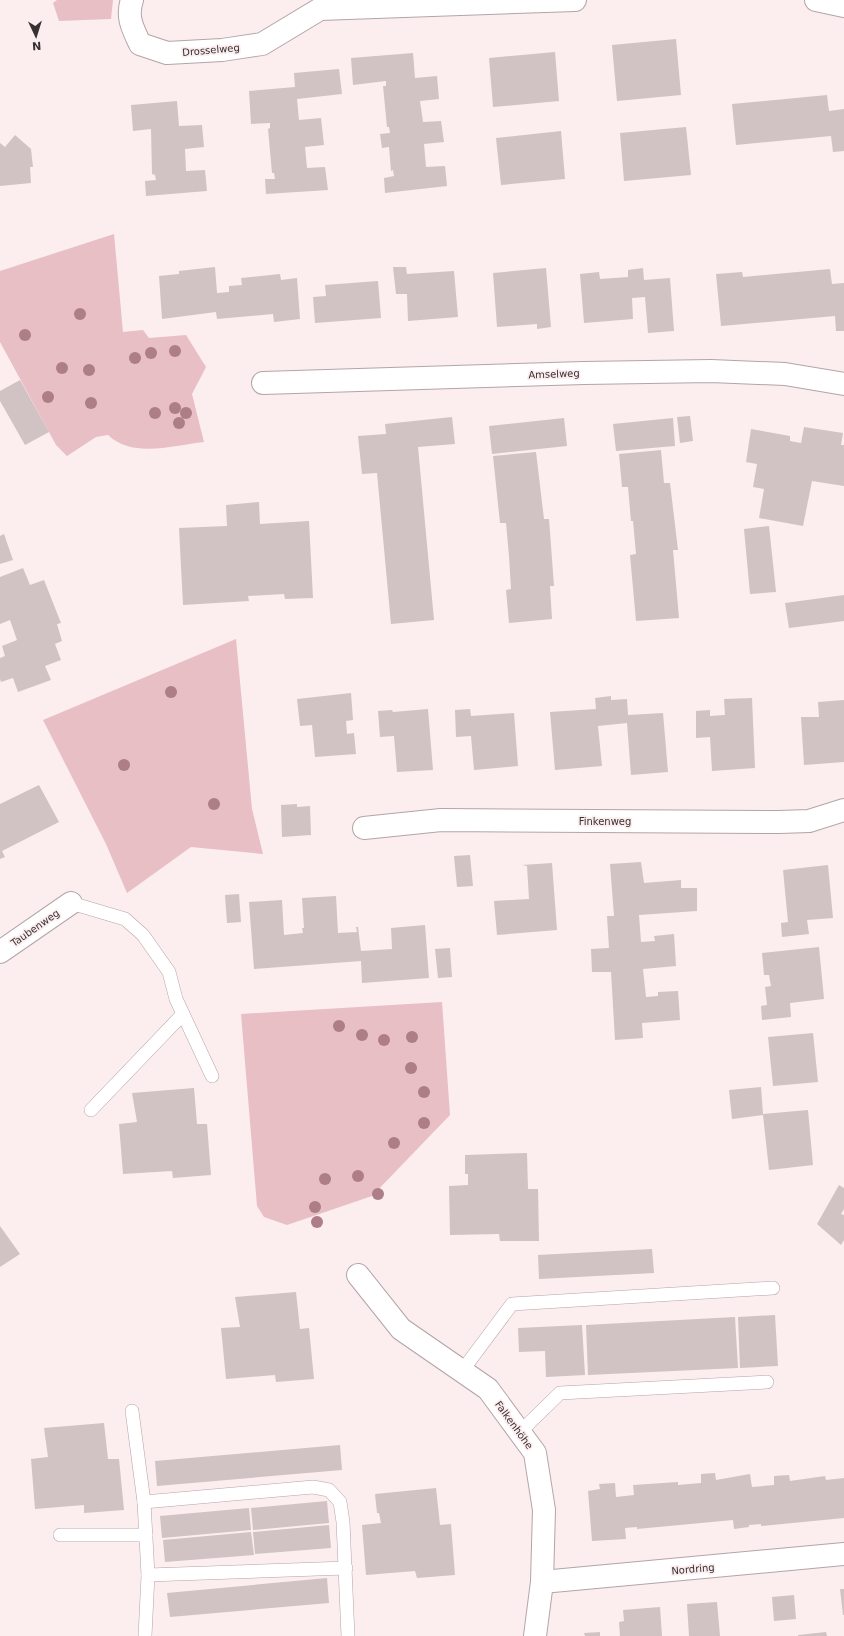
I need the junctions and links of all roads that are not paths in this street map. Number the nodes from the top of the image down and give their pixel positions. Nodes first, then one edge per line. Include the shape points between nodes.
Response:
1 (132, 0) edge
2 (575, 0) edge
3 (816, 0) edge
4 (311, 4) edge
5 (844, 6) edge
6 (263, 383) dead end
7 (844, 384) edge
8 (844, 810) edge
9 (364, 828) dead end
10 (71, 903) joint
11 (0, 952) edge
12 (183, 1014) junction
13 (212, 1076) dead end
14 (91, 1110) dead end
15 (358, 1275) dead end
16 (773, 1288) dead end
17 (462, 1371) junction
18 (767, 1382) dead end
19 (132, 1411) dead end
20 (520, 1432) junction
21 (144, 1502) junction
22 (60, 1535) dead end
23 (146, 1535) junction
24 (844, 1554) edge
25 (346, 1568) junction
26 (148, 1575) junction
27 (542, 1582) junction
28 (145, 1636) edge
29 (348, 1636) edge
30 (535, 1636) edge

1 - 4 street, Drosselweg via 130,24 140,44 167,53 222,50 262,44
2 - 4 street, Drosselweg
3 - 5 street
6 - 7 street, Amselweg via 711,371 784,374
8 - 9 street, Finkenweg via 809,821 441,820
10 - 11 street, Taubenweg
10 - 12 lane via 125,919 143,935 169,972
12 - 13 lane
12 - 14 lane
15 - 17 street, Falkenhöhe via 401,1329
16 - 17 lane via 512,1304
17 - 20 street, Falkenhöhe via 488,1389
18 - 20 lane via 560,1393
19 - 21 lane
20 - 27 street, Falkenhöhe via 535,1453 544,1510
21 - 23 lane
21 - 25 lane via 312,1488 329,1490 340,1502
22 - 23 lane
23 - 26 lane
24 - 27 street, Nordring
25 - 26 lane
25 - 29 lane
26 - 28 lane
27 - 30 street, Falkenhöhe

